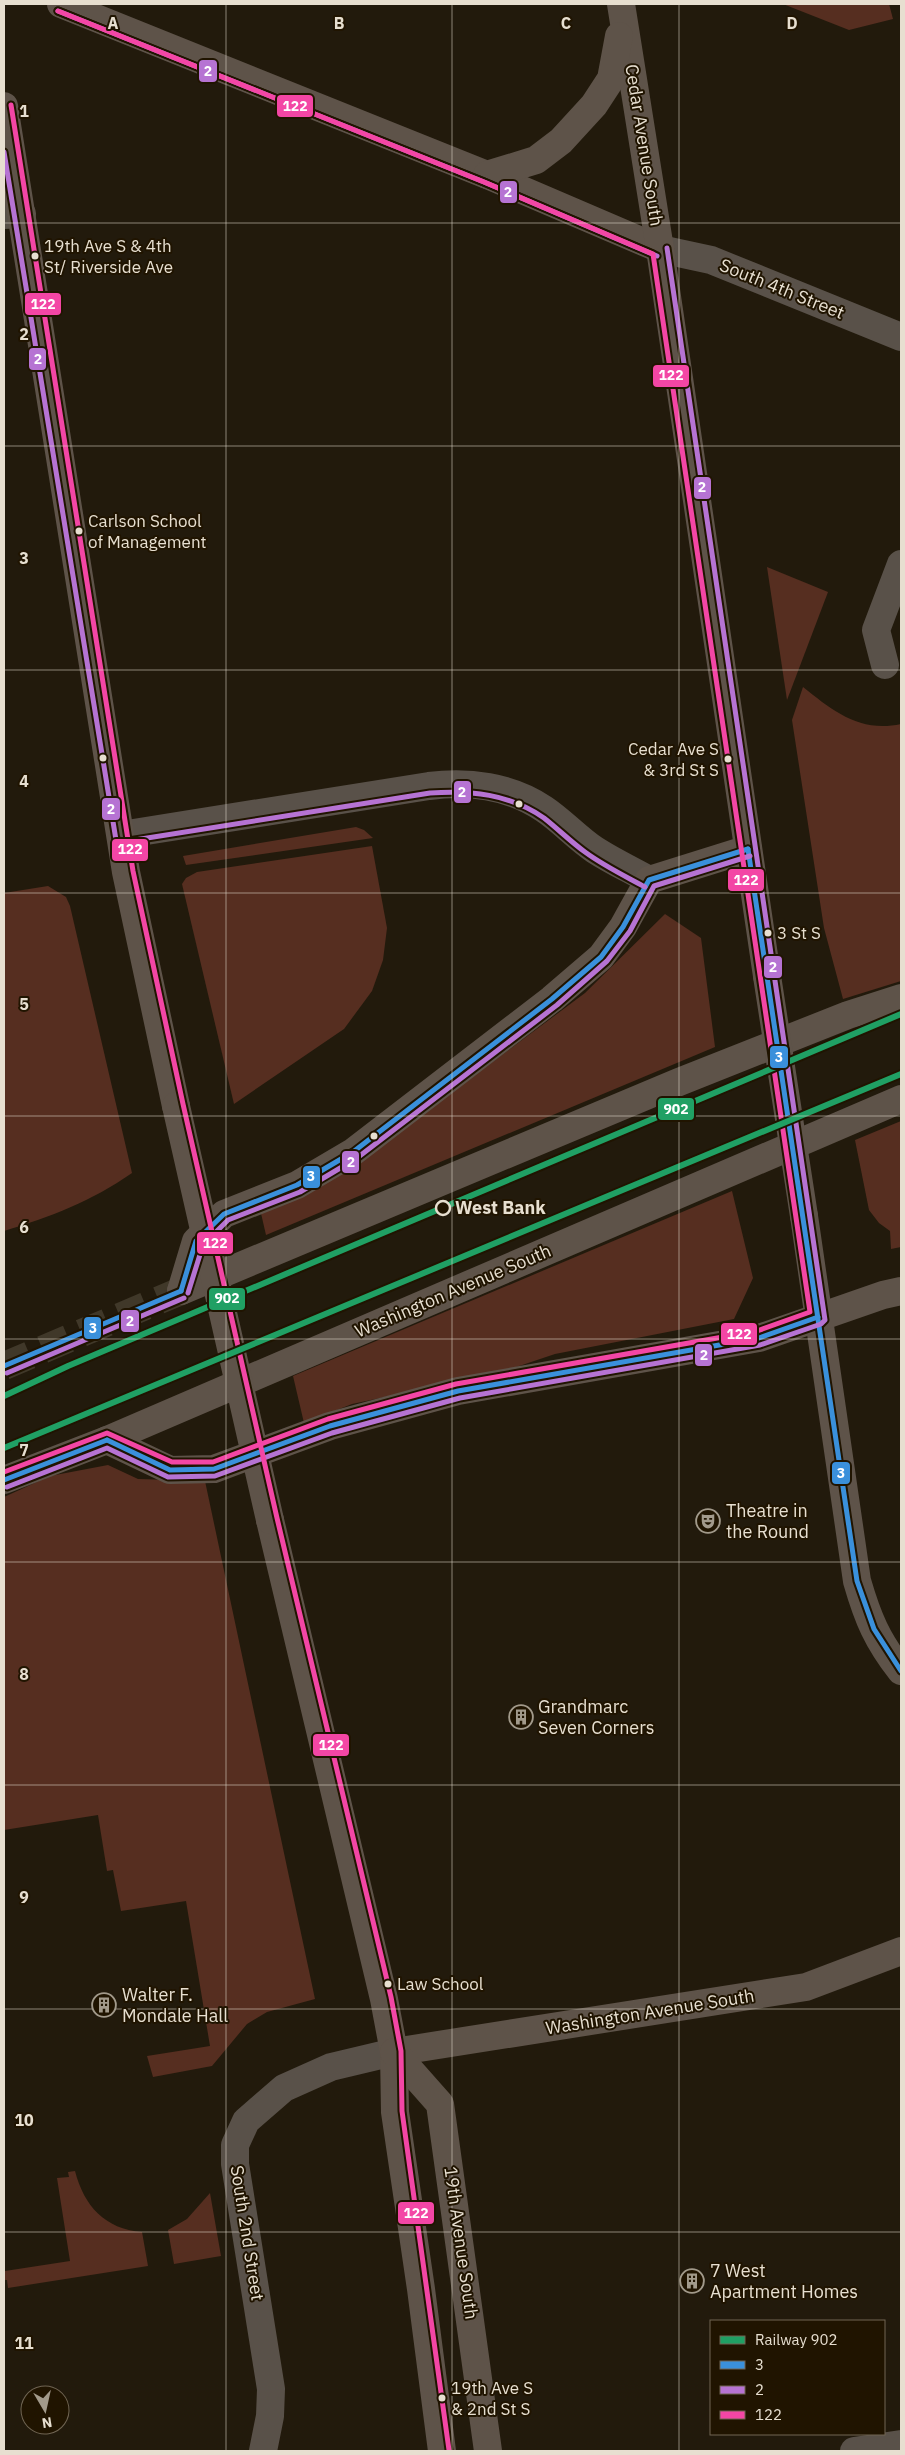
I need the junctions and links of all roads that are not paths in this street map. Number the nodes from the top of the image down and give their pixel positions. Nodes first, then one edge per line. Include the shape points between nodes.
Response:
1 (61, 4) edge
2 (622, 9) edge
3 (4, 106) edge
4 (487, 175) junction
5 (13, 215) edge
6 (660, 249) junction
7 (901, 336) edge
8 (901, 564) edge
9 (885, 665) dead end
10 (121, 835) junction
11 (748, 850) junction
12 (649, 880) junction
13 (901, 998) edge
14 (901, 1099) edge
15 (901, 1291) edge
16 (818, 1317) junction
17 (107, 1440) junction
18 (4, 1480) edge
19 (901, 1671) edge
20 (901, 1951) edge
21 (394, 2052) junction
22 (901, 2444) edge
23 (263, 2451) edge
24 (442, 2451) edge
25 (488, 2451) edge
26 (854, 2451) edge

1 - 4 street
2 - 4 street via 611,80 594,105 561,141 536,160
2 - 6 street, Cedar Avenue South
3 - 5 street
4 - 6 street
5 - 10 street
6 - 7 street, South 4th Street via 711,260
6 - 11 street, Cedar Avenue South
8 - 9 street via 876,630
10 - 12 street via 429,786 495,787 543,808 594,849
10 - 21 street, bridge via 176,1106
11 - 12 street
11 - 16 street, Cedar Avenue South, bridge
12 - 13 street via 623,927 601,957 552,1000 353,1152 297,1185 224,1214 196,1241 181,1291 679,1082 848,1015
14 - 17 street, Washington Avenue South
15 - 16 street
16 - 17 street via 759,1338 458,1391 330,1426 214,1469 170,1470
16 - 19 street, Cedar Avenue South via 857,1582 867,1618
17 - 18 street, Washington Avenue South
20 - 21 street, Washington Avenue South via 806,1987
21 - 23 street, South 2nd Street via 331,2067 284,2088 246,2121 235,2145 235,2164 271,2389
21 - 24 street via 395,2112
21 - 25 street, 19th Avenue South via 440,2104
22 - 26 street

